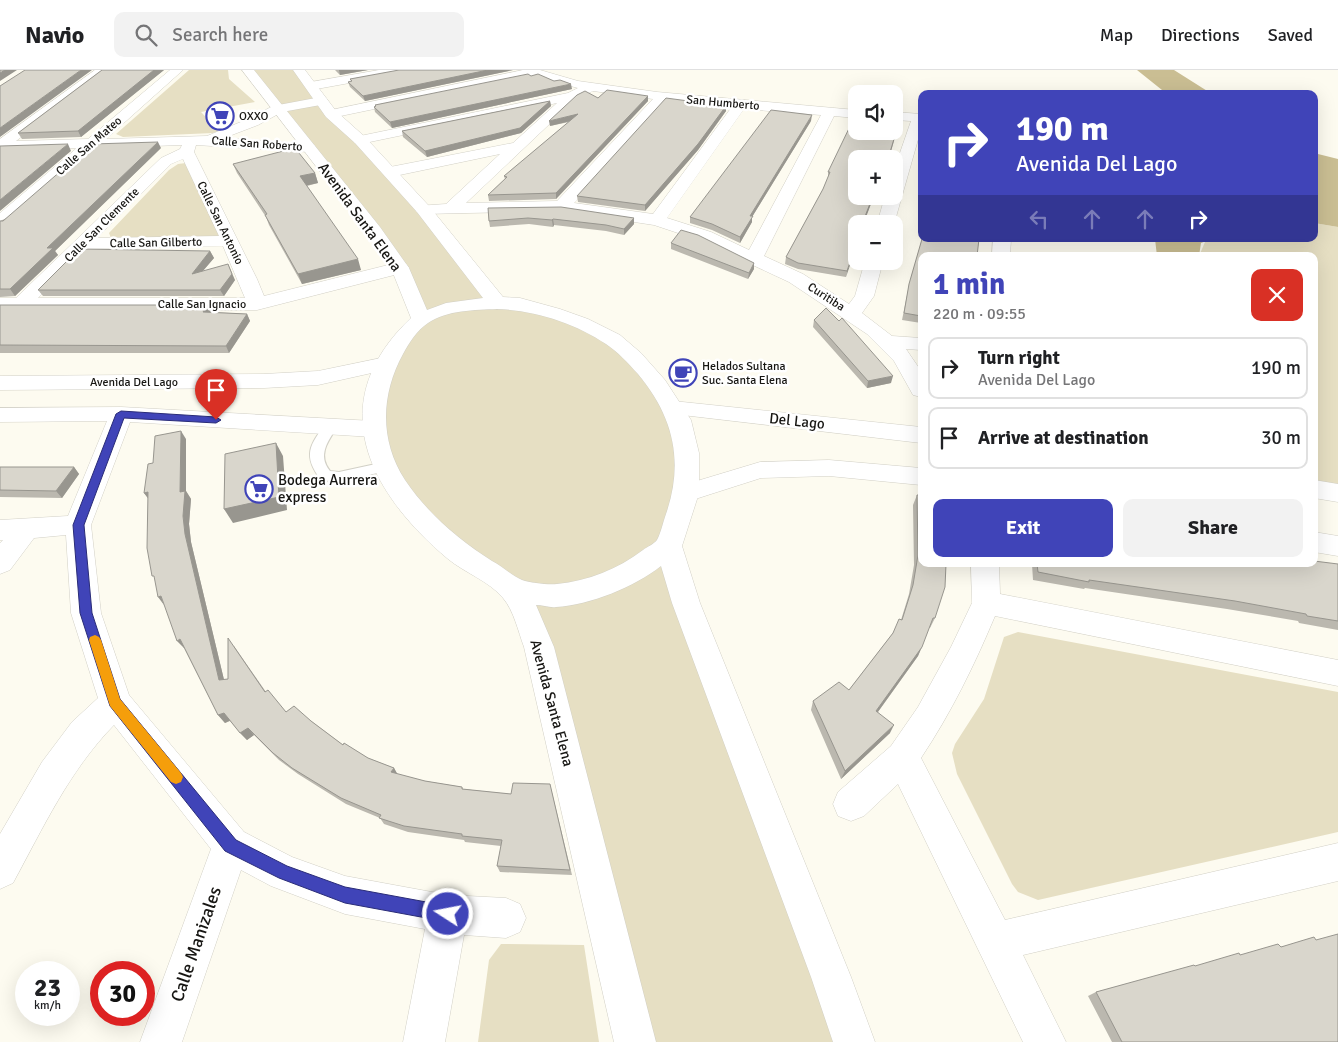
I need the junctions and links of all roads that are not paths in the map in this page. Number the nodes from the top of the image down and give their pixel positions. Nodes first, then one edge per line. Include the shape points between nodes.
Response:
1 (103, 70) edge
2 (177, 70) edge
3 (248, 70) edge
4 (299, 70) edge
5 (399, 70) edge
6 (532, 71) edge
7 (311, 86) junction
8 (591, 87) junction
9 (572, 96) junction
10 (662, 97) junction
11 (321, 101) junction
12 (740, 106) junction
13 (278, 109) junction
14 (829, 112) junction
15 (848, 113) edge
16 (331, 114) junction
17 (903, 117) edge
18 (918, 118) edge
19 (918, 122) edge
20 (360, 140) junction
21 (92, 144) junction
22 (194, 145) junction
23 (0, 146) edge
24 (515, 147) junction
25 (309, 148) junction
26 (903, 165) edge
27 (390, 172) junction
28 (562, 206) junction
29 (451, 208) junction
30 (423, 209) junction
31 (657, 220) junction
32 (0, 222) edge
33 (229, 242) junction
34 (83, 244) junction
35 (754, 258) junction
36 (400, 268) junction
37 (871, 270) edge
38 (497, 303) junction
39 (0, 304) edge
40 (21, 304) junction
41 (258, 304) junction
42 (852, 314) junction
43 (421, 319) junction
44 (886, 342) junction
45 (918, 344) edge
46 (386, 363) junction
47 (0, 383) edge
48 (918, 385) edge
49 (673, 408) junction
50 (121, 414) junction
51 (0, 415) edge
52 (331, 426) junction
53 (373, 429) junction
54 (918, 435) edge
55 (384, 467) junction
56 (918, 477) edge
57 (1318, 490) edge
58 (686, 493) junction
59 (1338, 493) edge
60 (78, 525) junction
61 (12, 530) edge
62 (1318, 543) edge
63 (668, 546) junction
64 (1338, 546) edge
65 (0, 563) edge
66 (985, 567) edge
67 (514, 590) junction
68 (986, 603) junction
69 (1338, 673) edge
70 (115, 702) junction
71 (903, 757) junction
72 (851, 804) dead end
73 (231, 846) junction
74 (1338, 862) edge
75 (0, 870) edge
76 (448, 914) junction
77 (506, 918) dead end
78 (996, 942) junction
79 (161, 1042) edge
80 (424, 1042) edge
81 (635, 1042) edge
82 (854, 1042) edge
83 (1044, 1042) edge

1 - 23 street
2 - 21 street, Calle San Mateo
3 - 13 street, Avenida Santa Elena
4 - 7 street
5 - 7 street
6 - 8 street, San Humberto
6 - 16 street
7 - 11 street
8 - 9 street
8 - 10 street, San Humberto
9 - 20 street
9 - 24 street
10 - 12 street, San Humberto
10 - 28 street
11 - 13 street, Calle San Roberto
11 - 16 street
12 - 14 street, San Humberto
12 - 31 street
13 - 22 street, Calle San Roberto
13 - 25 street, Avenida Santa Elena
14 - 15 street, San Humberto
14 - 35 street
16 - 20 street
17 - 18 street
19 - 26 street
20 - 27 street
21 - 22 street, Calle San Roberto
21 - 23 street, Calle San Roberto
21 - 32 street, Calle San Mateo
22 - 25 street, Calle San Roberto via 264,143
22 - 33 street, Calle San Antonio
22 - 34 street, Calle San Clemente via 166,161
24 - 27 street
24 - 29 street
25 - 36 street, Avenida Santa Elena
27 - 30 street
28 - 29 street, Curitiba
28 - 31 street, Curitiba
29 - 30 street, Curitiba
30 - 38 street
31 - 35 street, Curitiba via 705,236
33 - 34 street, Calle San Gilberto
33 - 41 street, Calle San Antonio
34 - 40 street, Calle San Clemente
35 - 42 street, Curitiba via 796,278
36 - 41 street, Calle San Ignacio
36 - 43 street, Avenida Santa Elena
37 - 42 street via 864,296
38 - 43 street via 446,309
38 - 49 street via 520,304 553,313 613,339 654,380
39 - 40 street, Calle San Ignacio
40 - 41 street, Calle San Ignacio
42 - 44 street, Curitiba
43 - 46 street via 401,340
44 - 45 street
44 - 48 street, Curitiba via 903,358
46 - 47 street, Avenida Del Lago via 318,378 264,381
46 - 53 street via 376,395
49 - 54 street, Del Lago
49 - 58 street via 687,454
50 - 51 street
50 - 52 street
50 - 60 street
52 - 53 street
52 - 55 lane via 318,444 315,458 326,476 339,477
53 - 55 street
55 - 67 street via 395,488 425,523 459,553
56 - 58 street via 829,468 760,470
57 - 59 street
58 - 63 street
60 - 61 street
60 - 70 street via 86,613
61 - 65 street
62 - 64 street
63 - 67 street via 635,572 593,588 555,596
63 - 82 street via 686,603
66 - 68 street
67 - 81 street, Avenida Santa Elena via 539,646
68 - 69 street
68 - 71 street via 964,653 930,716
70 - 73 street
70 - 75 street via 84,733 54,773
71 - 72 street
71 - 78 street
73 - 76 street via 284,873 345,895
73 - 79 street, Calle Manizales
74 - 78 street
76 - 77 street
76 - 80 street
78 - 83 street

